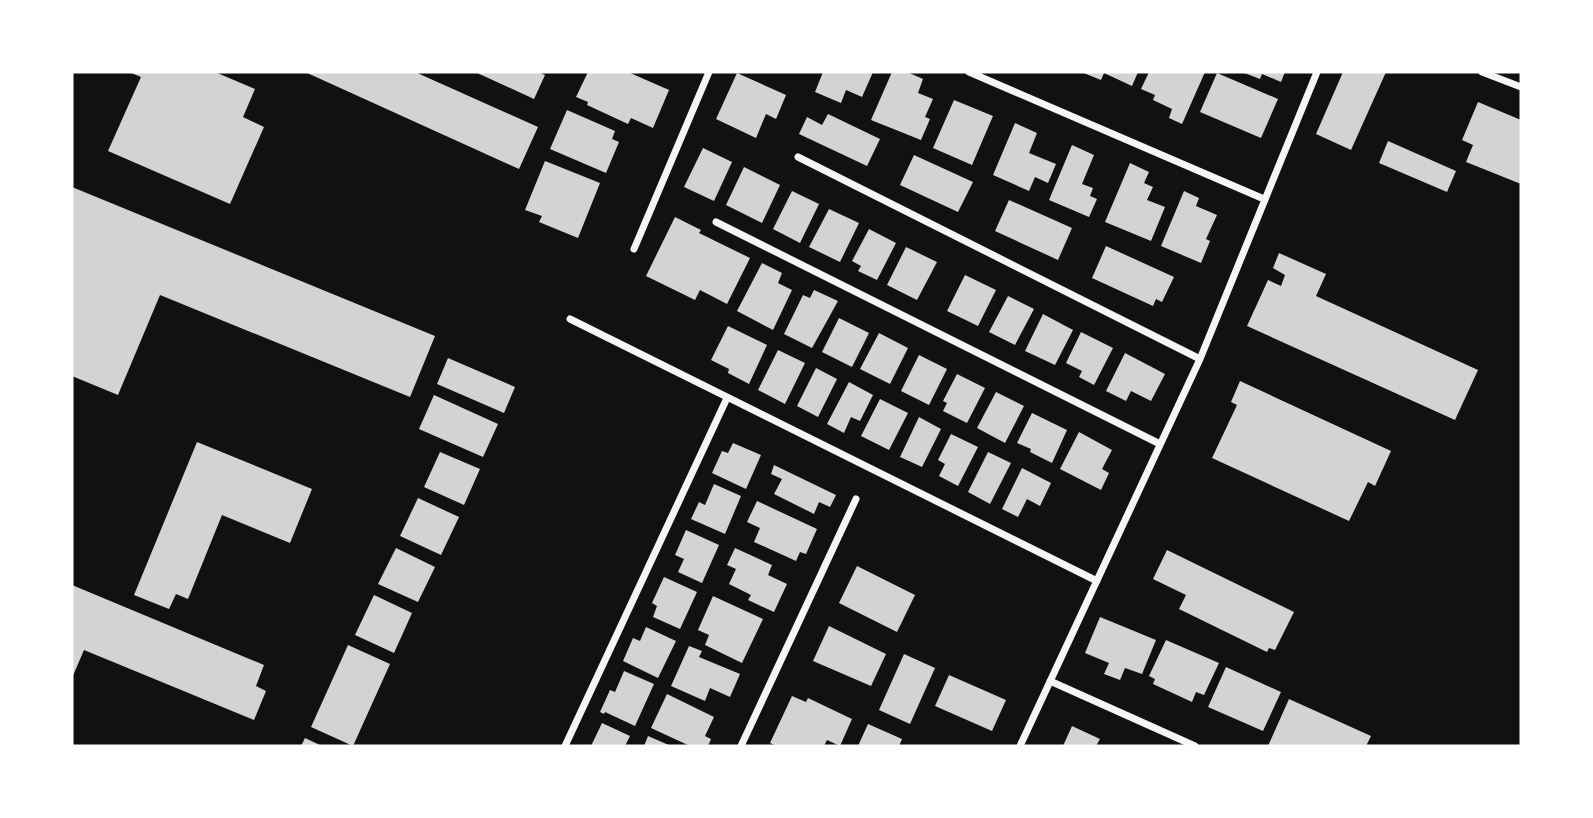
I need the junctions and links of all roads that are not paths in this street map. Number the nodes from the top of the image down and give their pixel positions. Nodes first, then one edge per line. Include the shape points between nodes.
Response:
1 (709, 72) edge
2 (969, 72) edge
3 (1317, 72) edge
4 (1482, 72) edge
5 (1495, 74) edge
6 (1521, 88) edge
7 (798, 157) dead end
8 (1264, 199) junction
9 (716, 222) dead end
10 (635, 249) dead end
11 (570, 319) dead end
12 (1200, 359) junction
13 (727, 398) junction
14 (1160, 444) junction
15 (856, 499) dead end
16 (1097, 581) junction
17 (1050, 681) junction
18 (565, 746) edge
19 (741, 746) edge
20 (1020, 746) edge
21 (1195, 746) edge

1 - 10 street
2 - 8 street
3 - 8 street
4 - 5 street
5 - 6 street
7 - 12 street
8 - 12 street
9 - 14 street
11 - 13 street
12 - 14 street
13 - 16 street
13 - 18 street
14 - 16 street
15 - 19 street
16 - 17 street
17 - 20 street
17 - 21 street

